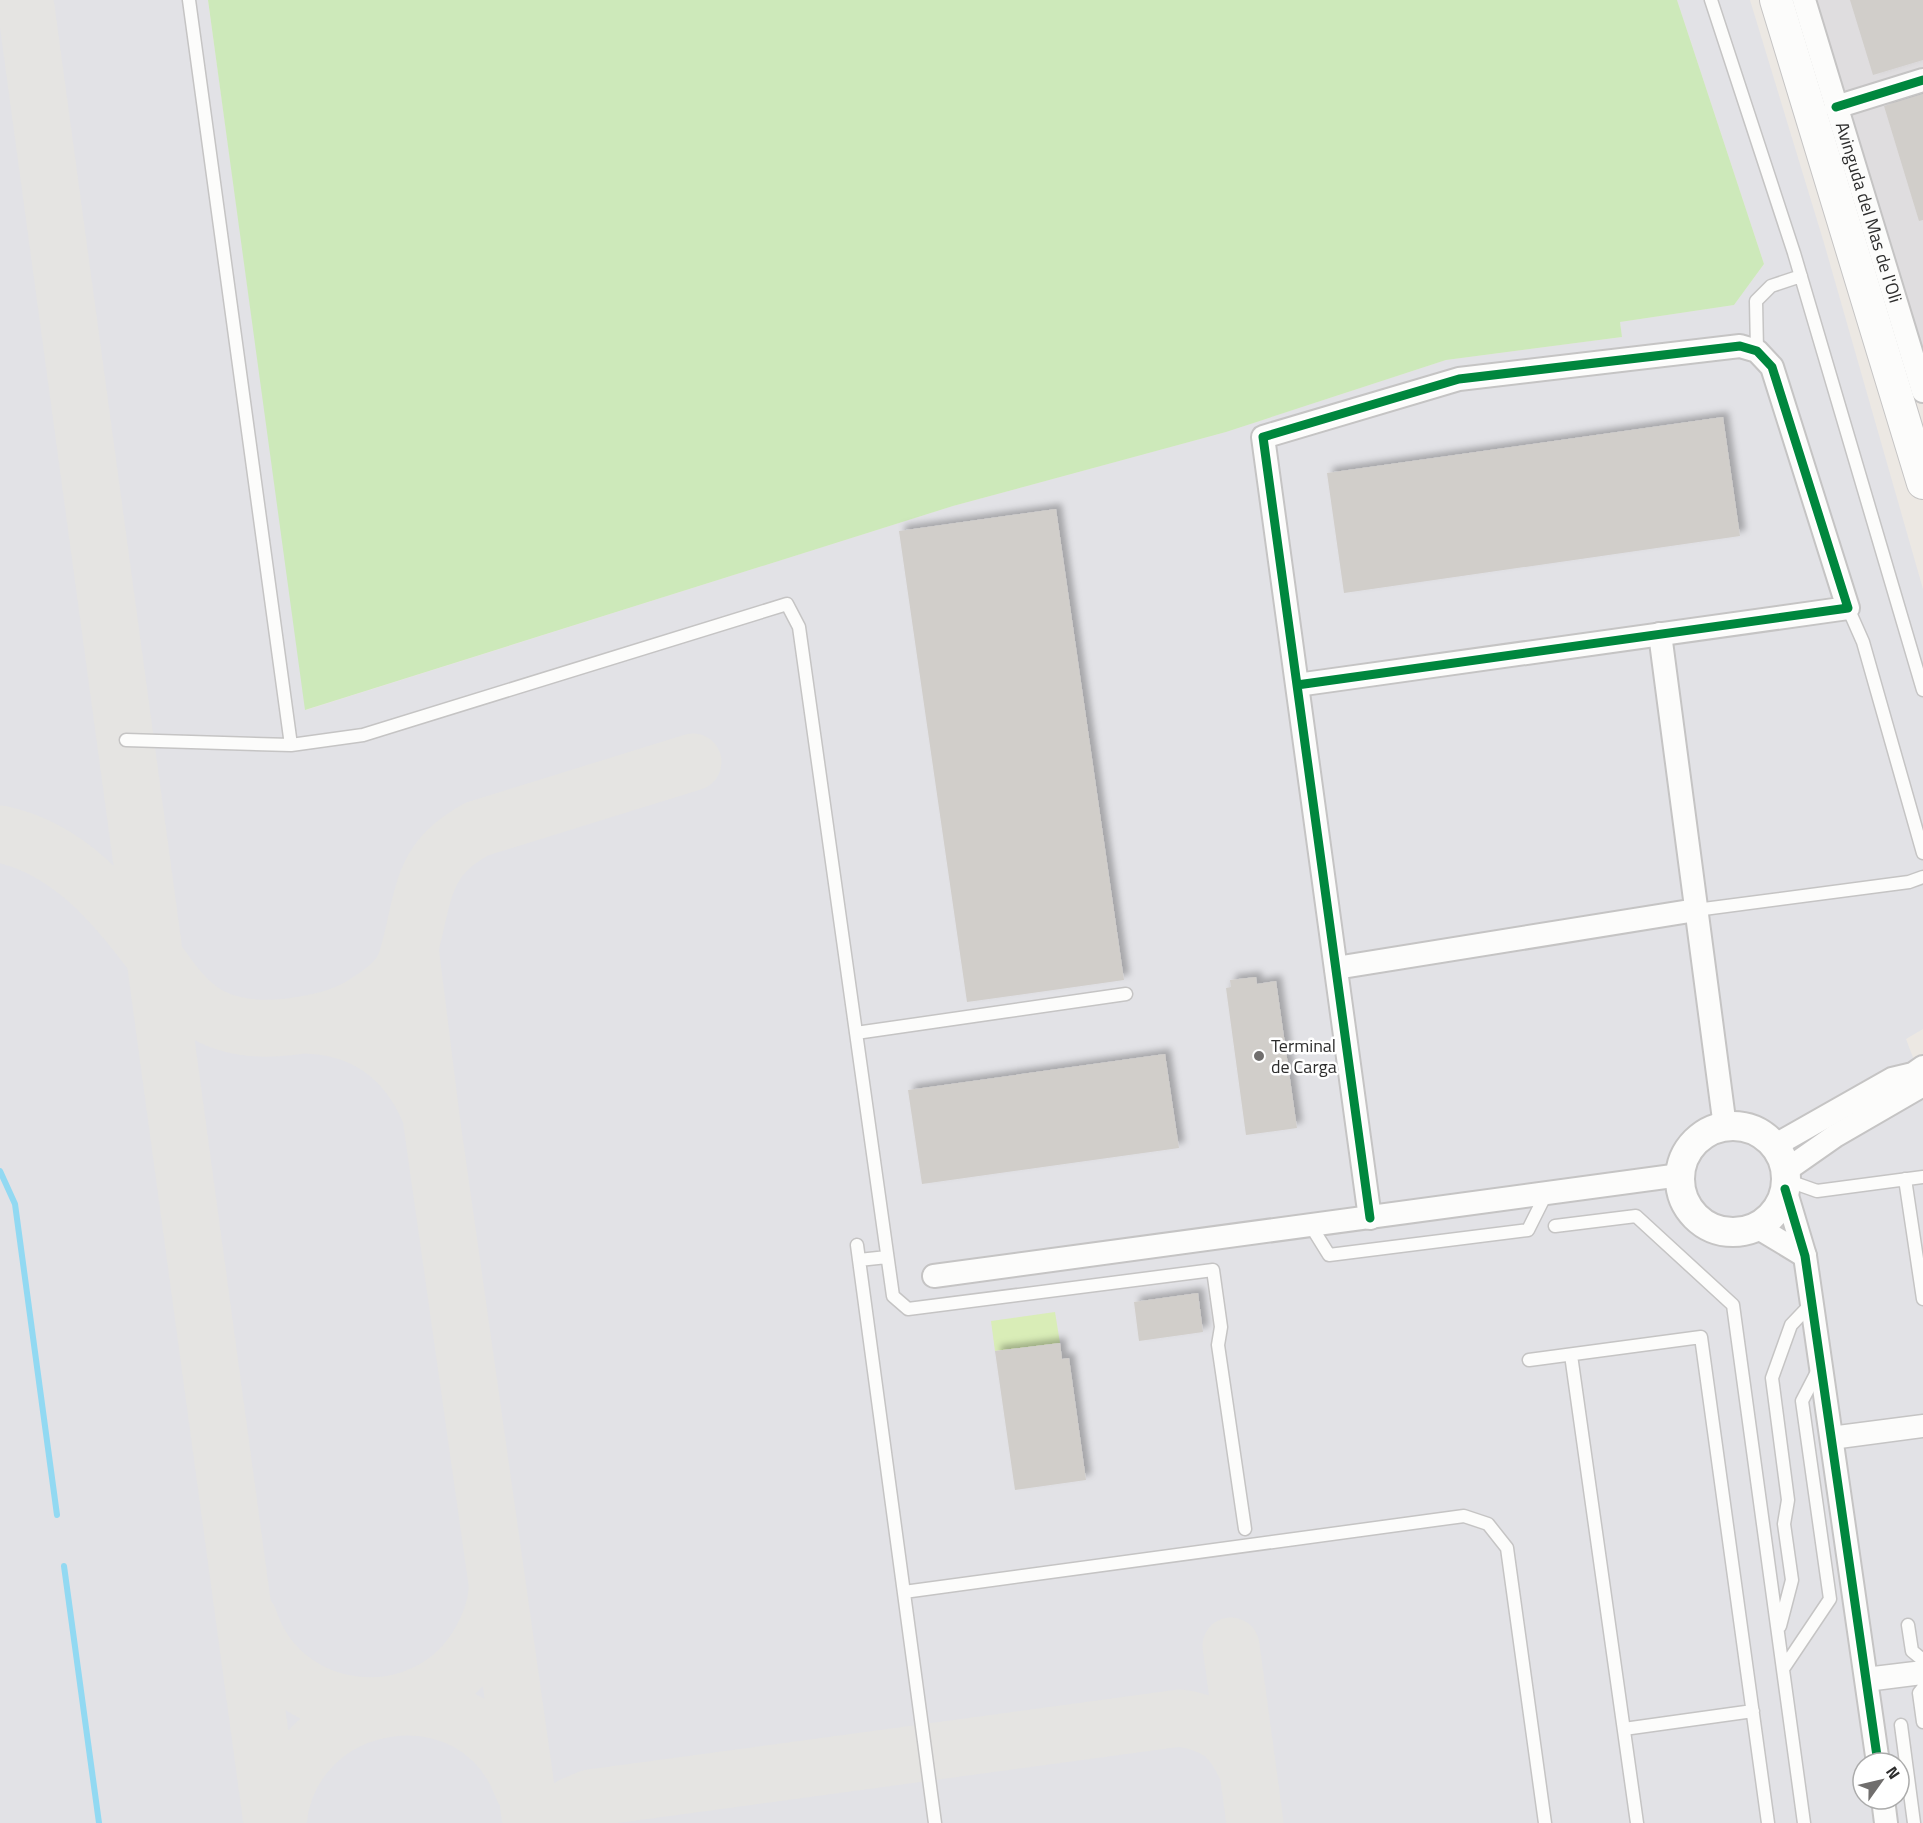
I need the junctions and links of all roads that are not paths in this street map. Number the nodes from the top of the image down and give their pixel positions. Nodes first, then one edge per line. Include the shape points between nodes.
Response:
1 (189, 0) edge
2 (1711, 0) edge
3 (1776, 0) edge
4 (1804, 0) edge
5 (1923, 80) edge
6 (1836, 107) junction
7 (1801, 276) junction
8 (1757, 351) junction
9 (1923, 392) edge
10 (1923, 483) edge
11 (1848, 608) junction
12 (1660, 634) junction
13 (1297, 685) junction
14 (1923, 690) edge
15 (126, 740) dead end
16 (291, 745) junction
17 (1923, 853) edge
18 (1923, 878) edge
19 (1696, 910) junction
20 (1336, 968) junction
21 (1126, 994) dead end
22 (856, 1033) junction
23 (1923, 1067) edge
24 (1923, 1085) edge
25 (1725, 1127) junction
26 (1783, 1171) junction
27 (1680, 1175) junction
28 (1923, 1177) edge
29 (1905, 1179) junction
30 (1545, 1194) junction
31 (1370, 1218) junction
32 (1311, 1226) junction
33 (1555, 1226) dead end
34 (1756, 1227) junction
35 (856, 1245) dead end
36 (1805, 1256) junction
37 (887, 1257) junction
38 (859, 1260) junction
39 (934, 1276) dead end
40 (1923, 1299) edge
41 (1812, 1303) junction
42 (1571, 1355) junction
43 (1529, 1360) dead end
44 (1821, 1366) junction
45 (1923, 1421) edge
46 (1923, 1431) edge
47 (1831, 1438) junction
48 (1245, 1529) dead end
49 (904, 1592) junction
50 (1778, 1632) junction
51 (1923, 1648) edge
52 (1923, 1660) edge
53 (1923, 1667) edge
54 (1783, 1669) junction
55 (1923, 1678) edge
56 (1866, 1680) junction
57 (1923, 1688) edge
58 (1922, 1704) edge
59 (1753, 1711) junction
60 (1923, 1722) edge
61 (1901, 1725) dead end
62 (1624, 1730) junction
63 (1876, 1751) edge
64 (935, 1823) edge
65 (1545, 1823) edge
66 (1637, 1823) edge
67 (1768, 1823) edge
68 (1804, 1823) edge
69 (1914, 1823) edge

1 - 16 lane
2 - 7 lane
3 - 10 main road
4 - 6 street, Avinguda del Mas de l'Oli
5 - 6 street
6 - 9 street, Avinguda del Mas de l'Oli
7 - 8 lane via 1771,286 1756,301
7 - 14 lane
8 - 11 street via 1772,367
8 - 13 street via 1740,346 1459,379 1263,437
11 - 12 street
11 - 17 lane via 1863,642
12 - 13 street
12 - 19 street
13 - 20 street
15 - 16 lane
16 - 22 lane via 363,735 787,604 799,627
18 - 19 lane
19 - 20 street
19 - 25 street
20 - 31 street
21 - 22 lane
22 - 37 lane
23 - 26 street via 1892,1079
24 - 26 street
25 - 26 street via 1743,1127 1760,1134
25 - 27 street via 1694,1144 1684,1158
26 - 29 lane via 1817,1191
26 - 34 street via 1780,1205
26 - 36 street
27 - 30 street
27 - 34 street via 1682,1194 1703,1223 1720,1231 1739,1232
28 - 29 lane
29 - 40 lane
30 - 31 street
30 - 32 lane via 1528,1230 1329,1255
31 - 32 street
32 - 39 street
33 - 50 lane via 1636,1215 1733,1305
34 - 36 street
35 - 38 lane
36 - 41 street
37 - 38 lane
37 - 48 lane via 893,1296 908,1309 1213,1270 1221,1327 1218,1345
38 - 49 lane
41 - 44 street
41 - 50 lane via 1791,1325 1772,1378 1788,1500 1784,1524 1791,1580
42 - 43 lane
42 - 59 lane via 1701,1337
42 - 62 lane
44 - 47 street
44 - 54 lane via 1802,1401 1830,1599
45 - 47 lane
46 - 47 lane
47 - 56 street
49 - 64 lane
49 - 65 lane via 1464,1516 1488,1524 1507,1548
50 - 54 lane
51 - 52 lane via 1909,1632 1912,1651
53 - 56 lane
54 - 68 lane
55 - 56 lane
56 - 63 street
57 - 58 lane via 1919,1693
58 - 60 lane
59 - 62 lane
59 - 67 lane
61 - 69 lane
62 - 66 lane

